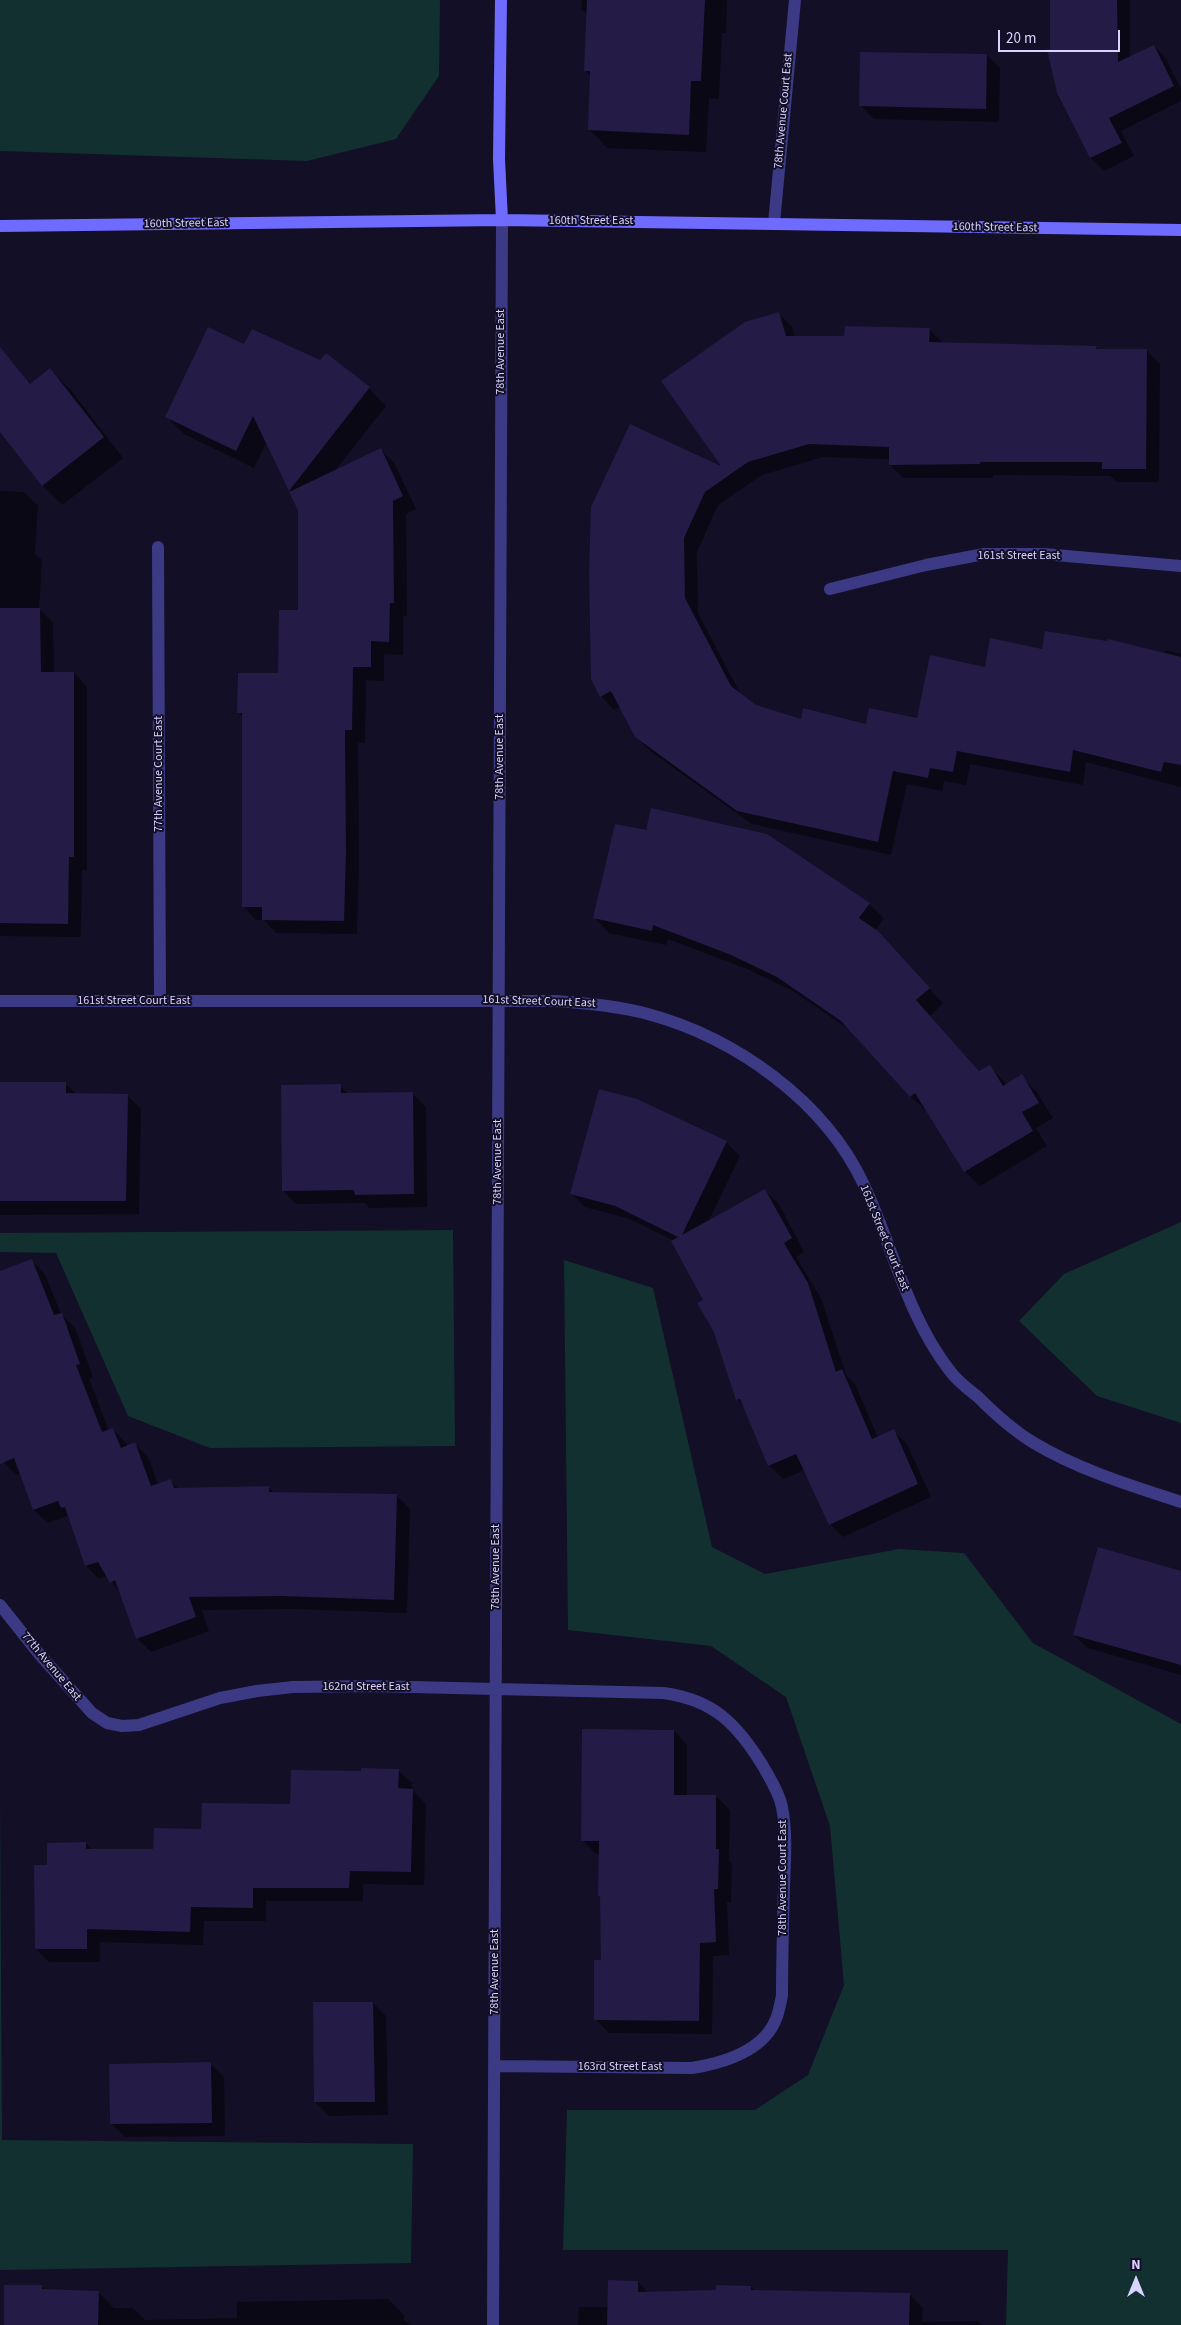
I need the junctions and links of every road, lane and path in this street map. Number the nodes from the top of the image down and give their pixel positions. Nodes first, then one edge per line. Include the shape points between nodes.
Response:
1 (501, 0) edge
2 (795, 0) edge
3 (502, 220) junction
4 (774, 222) junction
5 (0, 226) edge
6 (1181, 230) edge
7 (158, 547) dead end
8 (1181, 566) edge
9 (830, 589) dead end
10 (499, 1000) junction
11 (0, 1001) edge
12 (160, 1001) junction
13 (1181, 1502) edge
14 (0, 1605) edge
15 (496, 1689) junction
16 (630, 1692) joint
17 (107, 1723) joint
18 (744, 2053) joint
19 (495, 2066) junction
20 (494, 2325) edge

1 - 3 main road, 78th Avenue East via 499,159
2 - 4 street, 78th Avenue Court East
3 - 4 main road, 160th Street East
3 - 5 main road, 160th Street East
3 - 10 street, 78th Avenue East
4 - 6 main road, 160th Street East
7 - 12 street, 77th Avenue Court East
8 - 9 street, 161st Street East via 1044,554 984,554
10 - 12 street, 161st Street Court East
10 - 13 street, 161st Street Court East via 604,1005 649,1014 730,1048 775,1077 841,1145 864,1184 926,1336 950,1372 996,1415 1033,1443 1078,1465
10 - 15 street, 78th Avenue East
11 - 12 street, 161st Street Court East
14 - 17 street, 77th Avenue East via 76,1697
15 - 16 street, 162nd Street East
15 - 17 street, 162nd Street East via 370,1686 273,1689 220,1698 139,1725
15 - 19 street, 78th Avenue East
16 - 18 street, 78th Avenue Court East via 691,1698 721,1713 751,1748 782,1805 785,1840 782,1996 776,2020 762,2039
18 - 19 street, 163rd Street East via 719,2064 692,2068
19 - 20 street, 78th Avenue East

